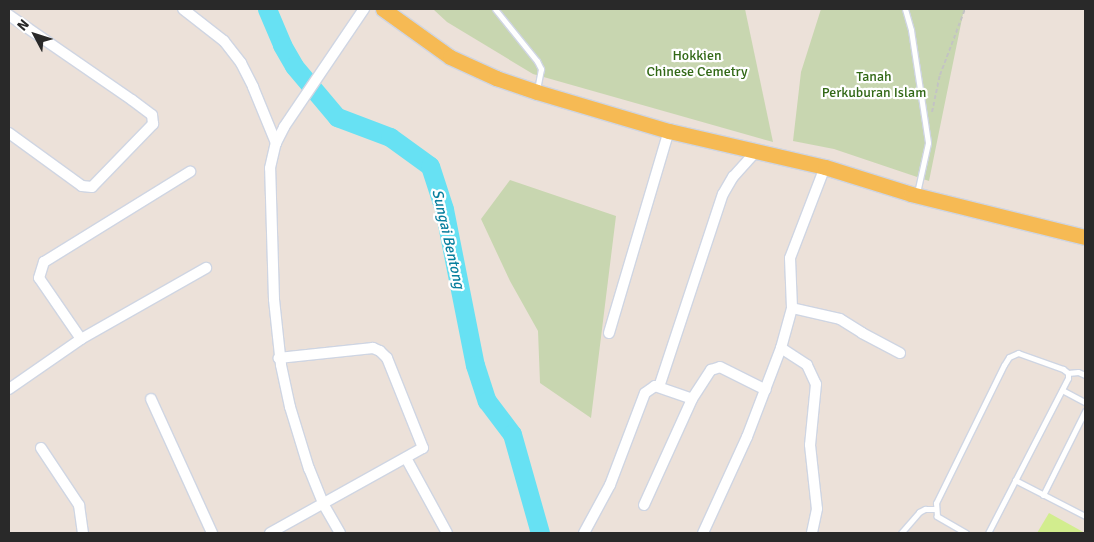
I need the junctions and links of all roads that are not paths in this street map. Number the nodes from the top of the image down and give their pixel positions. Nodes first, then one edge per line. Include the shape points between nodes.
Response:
1 (16, 9) edge
2 (183, 9) edge
3 (364, 9) edge
4 (383, 9) edge
5 (495, 9) edge
6 (905, 9) edge
7 (9, 15) edge
8 (537, 92) junction
9 (669, 131) junction
10 (9, 133) edge
11 (276, 144) junction
12 (757, 150) junction
13 (824, 167) junction
14 (190, 172) dead end
15 (916, 196) junction
16 (1085, 237) edge
17 (206, 268) dead end
18 (792, 308) junction
19 (609, 333) dead end
20 (81, 339) junction
21 (781, 348) junction
22 (900, 354) dead end
23 (279, 358) junction
24 (1068, 373) junction
25 (1085, 375) edge
26 (659, 387) junction
27 (9, 389) edge
28 (766, 390) junction
29 (1062, 390) junction
30 (692, 398) junction
31 (151, 399) dead end
32 (1085, 402) edge
33 (1085, 411) edge
34 (42, 448) dead end
35 (406, 458) junction
36 (1015, 480) junction
37 (1043, 495) junction
38 (323, 503) junction
39 (644, 505) dead end
40 (935, 509) junction
41 (1085, 516) edge
42 (816, 531) edge
43 (83, 533) edge
44 (212, 533) edge
45 (270, 533) edge
46 (340, 533) edge
47 (447, 533) edge
48 (584, 533) edge
49 (703, 533) edge
50 (901, 533) edge
51 (966, 533) edge
52 (988, 533) edge

1 - 7 street
2 - 11 street via 224,41 241,63
3 - 11 street
4 - 8 main road via 450,57
5 - 8 lane via 541,68
6 - 15 lane via 927,128 926,161
7 - 10 street via 132,100 152,116 153,124 92,187 82,186
8 - 9 main road
9 - 12 main road
9 - 19 street
11 - 23 street via 270,168 270,213
12 - 13 main road
12 - 26 street via 723,194
13 - 15 main road
13 - 18 street via 790,258
14 - 20 street via 44,262 39,278
15 - 16 main road
17 - 20 street
18 - 21 street
18 - 22 street via 840,319
20 - 27 street
21 - 28 street
21 - 42 street via 807,365 816,384 810,445
23 - 35 street via 373,348 384,354 423,445
23 - 38 street via 295,424
24 - 25 lane
24 - 29 lane
24 - 40 lane via 1026,355 1016,353 1008,357
26 - 30 street
26 - 48 street via 650,388 645,393 610,485
28 - 30 street via 720,367 707,374
28 - 49 street
29 - 32 lane
29 - 36 lane
30 - 39 street
31 - 44 street
33 - 37 lane
34 - 43 street via 79,505
35 - 38 street
35 - 47 street
36 - 37 lane
36 - 52 lane
37 - 41 lane
38 - 45 street
38 - 46 street
40 - 50 lane via 920,512
40 - 51 lane via 942,520

